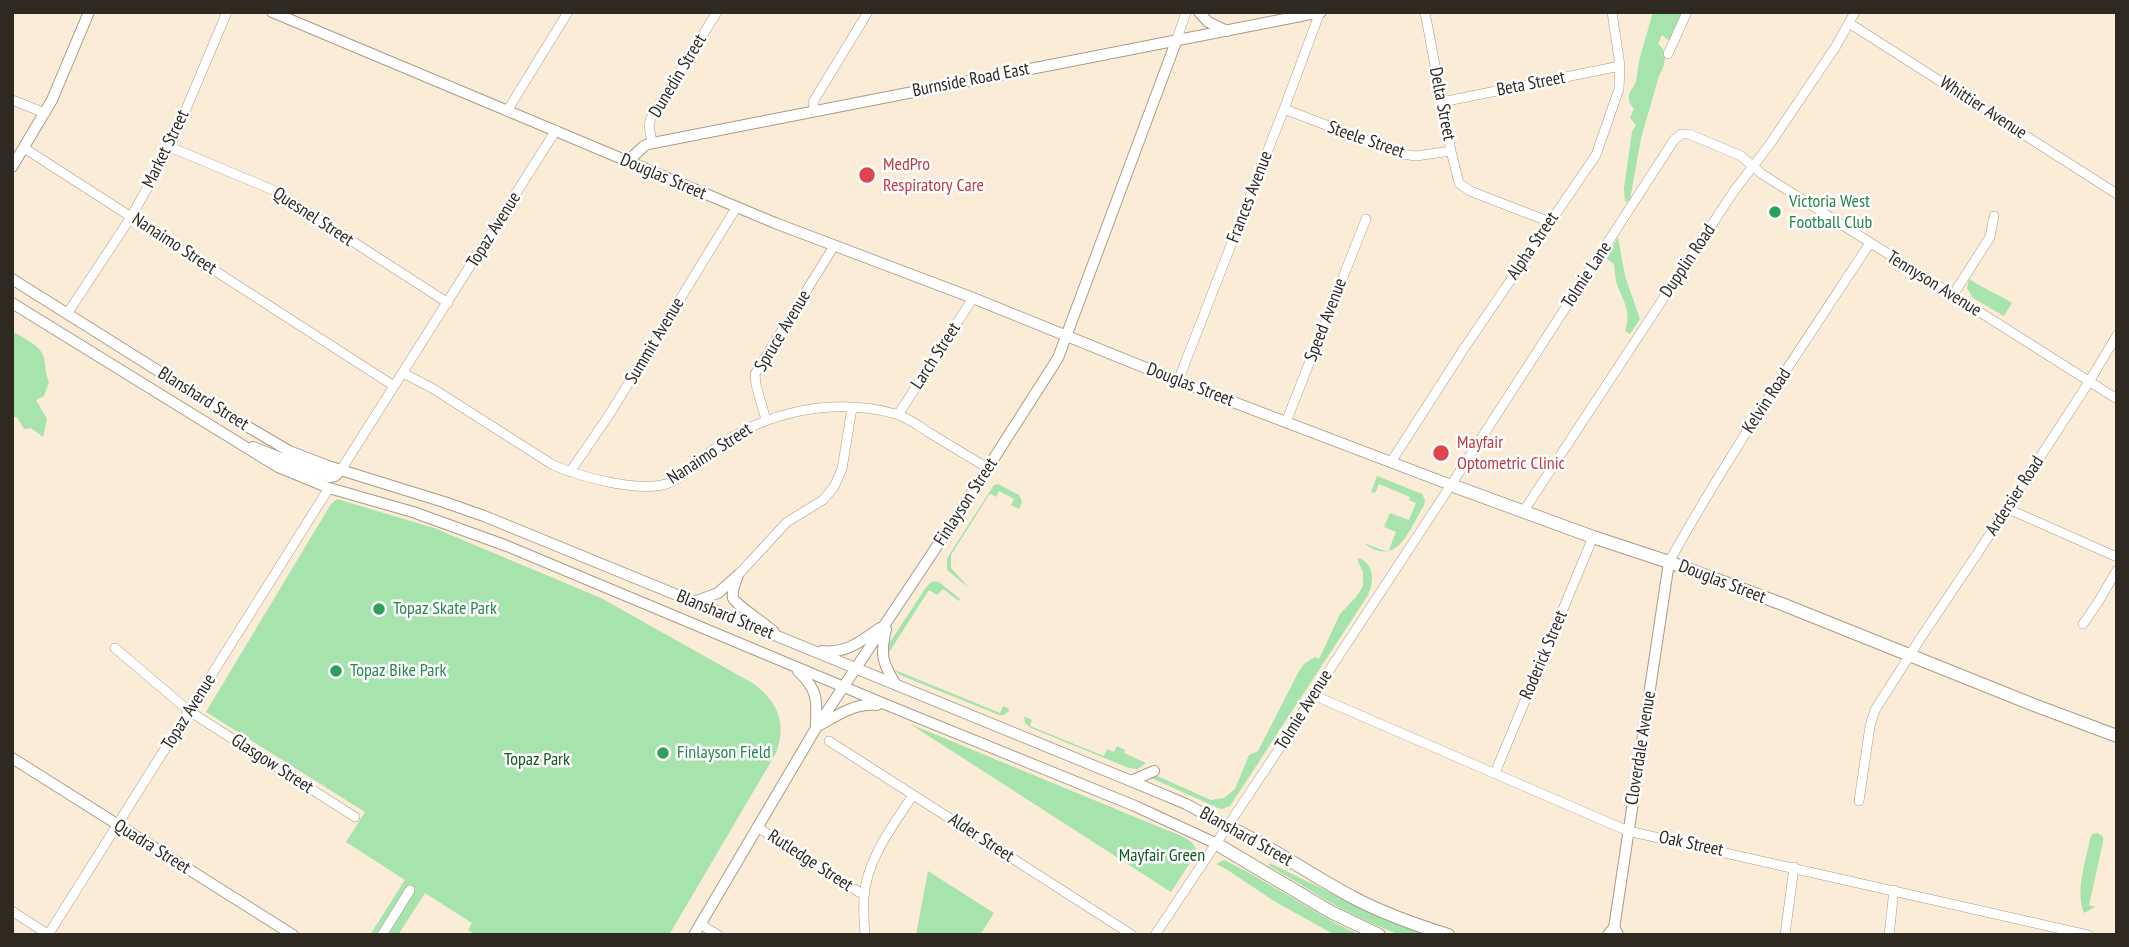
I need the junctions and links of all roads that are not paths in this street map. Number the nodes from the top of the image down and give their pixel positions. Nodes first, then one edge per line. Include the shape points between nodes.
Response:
1 (89, 12) edge
2 (227, 12) edge
3 (272, 12) edge
4 (568, 12) edge
5 (717, 12) edge
6 (868, 12) edge
7 (1186, 12) edge
8 (1199, 12) edge
9 (1320, 12) edge
10 (1425, 12) edge
11 (1612, 12) edge
12 (1687, 12) edge
13 (1855, 12) edge
14 (1849, 23) junction
15 (1227, 31) junction
16 (1177, 39) junction
17 (1668, 54) dead end
18 (1620, 66) junction
19 (12, 100) edge
20 (1442, 102) junction
21 (1284, 110) junction
22 (507, 111) junction
23 (815, 111) junction
24 (45, 113) junction
25 (556, 130) junction
26 (652, 143) junction
27 (170, 146) junction
28 (24, 148) junction
29 (1451, 151) junction
30 (628, 162) junction
31 (1753, 166) junction
32 (12, 167) edge
33 (2117, 194) edge
34 (736, 208) junction
35 (131, 216) junction
36 (1994, 216) dead end
37 (1366, 219) dead end
38 (1550, 222) junction
39 (1870, 243) junction
40 (834, 246) junction
41 (12, 279) edge
42 (1953, 295) junction
43 (973, 298) junction
44 (12, 303) edge
45 (448, 303) junction
46 (67, 314) junction
47 (2117, 335) edge
48 (1067, 336) junction
49 (403, 373) junction
50 (1178, 381) junction
51 (2089, 382) junction
52 (394, 386) junction
53 (2117, 399) edge
54 (852, 408) junction
55 (898, 415) junction
56 (766, 420) junction
57 (1286, 422) junction
58 (227, 437) junction
59 (1391, 462) junction
60 (988, 468) junction
61 (341, 470) junction
62 (570, 472) junction
63 (1451, 485) junction
64 (329, 488) junction
65 (2006, 508) junction
66 (1523, 512) junction
67 (1593, 537) junction
68 (2117, 557) edge
69 (1669, 562) junction
70 (2117, 570) edge
71 (738, 575) junction
72 (694, 602) junction
73 (887, 622) junction
74 (2083, 624) dead end
75 (779, 636) junction
76 (115, 648) dead end
77 (811, 650) junction
78 (1909, 655) junction
79 (793, 666) junction
80 (855, 668) junction
81 (896, 685) junction
82 (843, 687) junction
83 (1313, 695) junction
84 (887, 705) junction
85 (189, 711) junction
86 (816, 728) junction
87 (2117, 736) edge
88 (829, 741) dead end
89 (12, 758) edge
90 (1154, 771) dead end
91 (1495, 773) junction
92 (1131, 781) junction
93 (913, 795) junction
94 (1858, 801) dead end
95 (355, 817) dead end
96 (118, 825) junction
97 (1227, 826) junction
98 (757, 827) junction
99 (1628, 831) junction
100 (1215, 843) junction
101 (1794, 867) junction
102 (410, 890) dead end
103 (1894, 890) junction
104 (864, 894) junction
105 (12, 911) edge
106 (701, 924) junction
107 (1613, 933) edge
108 (291, 934) edge
109 (49, 935) edge
110 (382, 935) edge
111 (694, 935) edge
112 (718, 935) edge
113 (865, 935) edge
114 (1132, 935) edge
115 (1154, 935) edge
116 (1380, 935) edge
117 (1448, 935) edge
118 (1784, 935) edge
119 (1889, 935) edge
120 (2088, 935) edge

1 - 24 main road
2 - 27 street, Market Street
3 - 22 main road, Douglas Street
4 - 22 street
5 - 26 street, Dunedin Street via 651,118
6 - 23 street via 813,102
7 - 16 street
8 - 15 main road
9 - 15 main road, Burnside Road East
9 - 21 street, Frances Avenue
10 - 20 street, Delta Street
11 - 18 street, Alpha Street
12 - 17 street
13 - 14 street, Dupplin Road
14 - 31 street, Dupplin Road
14 - 33 street, Whittier Avenue
15 - 16 main road, Burnside Road East
16 - 23 main road, Burnside Road East
16 - 48 main road, Finlayson Street
18 - 20 street, Beta Street
18 - 38 street, Alpha Street via 1619,89 1596,155
19 - 24 street
20 - 29 street, Delta Street
21 - 29 street, Steele Street via 1402,155
21 - 50 street, Frances Avenue
22 - 25 main road, Douglas Street
23 - 26 main road, Burnside Road East
24 - 28 main road
25 - 30 main road, Douglas Street
25 - 45 street, Topaz Avenue
26 - 30 main road, Burnside Road East
27 - 35 street, Market Street
27 - 45 street, Quesnel Street via 273,190
28 - 32 main road
28 - 35 street, Nanaimo Street
29 - 38 street, Delta Street via 1463,188
30 - 34 main road, Douglas Street
31 - 39 street, Tennyson Avenue
31 - 63 street, Tolmie Lane via 1689,134 1674,140
31 - 66 street, Dupplin Road
34 - 40 main road, Douglas Street
34 - 62 street, Summit Avenue
35 - 46 street, Market Street
35 - 52 street, Nanaimo Street
36 - 42 street via 1990,237
37 - 57 street, Speed Avenue
38 - 59 street, Alpha Street
39 - 42 street, Tennyson Avenue
39 - 69 street, Kelvin Road
40 - 43 main road, Douglas Street
40 - 56 street, Spruce Avenue via 755,374
41 - 46 main road, Blanshard Street
42 - 51 street, Tennyson Avenue
43 - 48 main road, Douglas Street
43 - 55 street, Larch Street
44 - 58 main road, Blanshard Street
45 - 49 street, Topaz Avenue
46 - 61 main road, Blanshard Street via 268,439
47 - 51 street, Ardersier Road
48 - 50 main road, Douglas Street
48 - 60 main road, Finlayson Street via 1058,358
49 - 52 street, Topaz Avenue
49 - 62 street, Nanaimo Street
50 - 57 main road, Douglas Street
51 - 53 street, Tennyson Avenue
51 - 65 street, Ardersier Road
52 - 61 street, Topaz Avenue
54 - 55 street, Nanaimo Street
54 - 56 street, Nanaimo Street via 795,411
54 - 71 street via 842,469 834,487 787,522
55 - 60 street, Nanaimo Street
56 - 62 street, Nanaimo Street via 732,436 663,485 646,487
57 - 59 main road, Douglas Street
58 - 61 main road via 329,477
58 - 64 main road, Blanshard Street via 278,467
59 - 63 main road, Douglas Street
60 - 73 main road, Finlayson Street
61 - 72 main road, Blanshard Street via 474,513
63 - 66 highway, Douglas Street
63 - 83 street, Tolmie Avenue
64 - 79 main road, Blanshard Street via 486,538
64 - 85 street, Topaz Avenue
65 - 68 street
65 - 78 street, Ardersier Road
66 - 67 highway, Douglas Street
67 - 69 highway, Douglas Street
67 - 91 street, Roderick Street
69 - 78 highway, Douglas Street
69 - 99 main road, Cloverdale Avenue
70 - 74 street
71 - 72 main road via 718,593
71 - 75 main road via 735,602
72 - 75 main road, Blanshard Street
73 - 77 main road via 846,649
73 - 80 main road, Finlayson Street
73 - 81 main road via 881,650
75 - 77 main road, Blanshard Street
76 - 85 street, Glasgow Street
77 - 80 main road, Blanshard Street
78 - 87 highway, Douglas Street
78 - 94 street, Ardersier Road via 1875,710
79 - 82 main road, Blanshard Street
79 - 86 main road via 817,697
80 - 81 main road, Blanshard Street
80 - 82 main road, Finlayson Street
81 - 92 main road, Blanshard Street
82 - 84 main road, Blanshard Street
82 - 86 main road, Finlayson Street
83 - 91 street, Oak Street
83 - 97 street, Tolmie Avenue
84 - 86 main road via 852,707
84 - 100 main road, Blanshard Street
85 - 95 street, Glasgow Street
85 - 96 street, Topaz Avenue
86 - 98 main road, Finlayson Street
88 - 93 street, Alder Street
89 - 96 main road, Quadra Street
90 - 92 main road
91 - 99 street, Oak Street
92 - 97 main road, Blanshard Street
93 - 104 street via 876,854
93 - 114 street, Alder Street
96 - 108 main road, Quadra Street
96 - 109 street, Topaz Avenue
97 - 100 street, Tolmie Avenue
97 - 117 highway, Blanshard Street via 1357,900
98 - 104 street, Rutledge Street
98 - 106 main road, Finlayson Street
99 - 101 street, Oak Street
99 - 107 main road, Cloverdale Avenue
100 - 115 street, Tolmie Avenue
100 - 116 highway, Blanshard Street via 1331,912
101 - 103 street, Oak Street
101 - 118 street
102 - 110 street
103 - 119 street
103 - 120 street, Oak Street
104 - 113 street
105 - 109 street
106 - 111 main road, Finlayson Street
106 - 112 street

